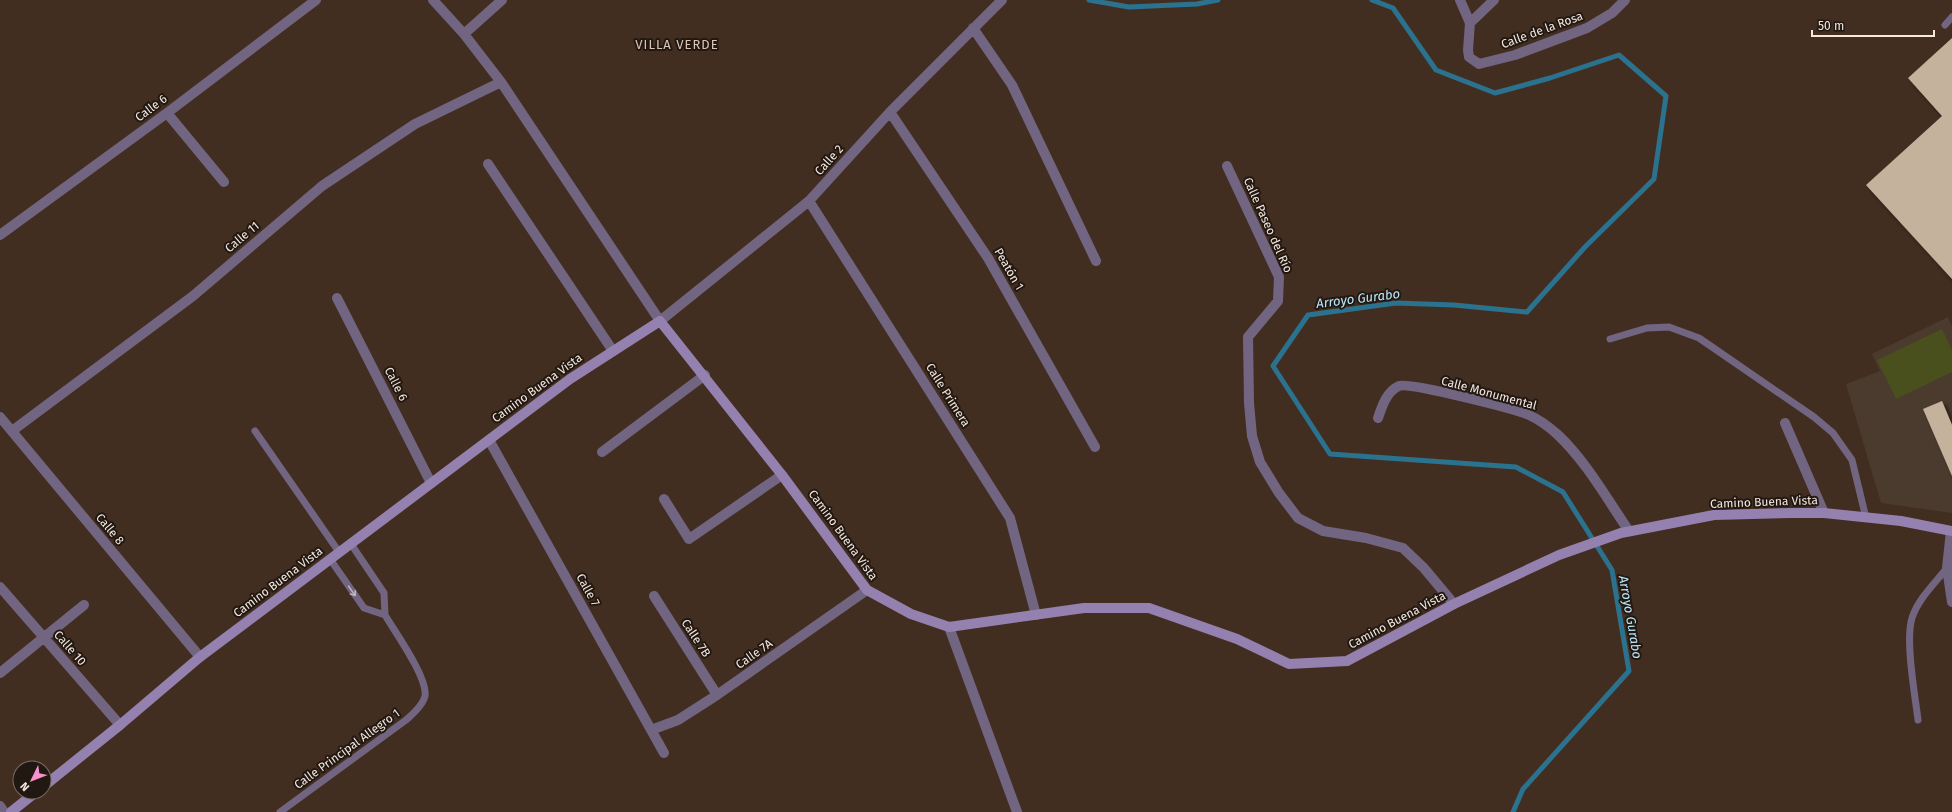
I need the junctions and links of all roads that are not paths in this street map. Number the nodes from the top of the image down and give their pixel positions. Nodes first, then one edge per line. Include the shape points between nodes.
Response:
1 (316, 0) edge
2 (433, 0) edge
3 (502, 0) edge
4 (1002, 0) edge
5 (1460, 0) edge
6 (1494, 0) edge
7 (1624, 0) edge
8 (1952, 17) edge
9 (1470, 23) junction
10 (1945, 25) dead end
11 (973, 28) junction
12 (464, 34) junction
13 (501, 82) junction
14 (168, 112) junction
15 (890, 112) junction
16 (488, 164) dead end
17 (1227, 166) dead end
18 (224, 182) dead end
19 (809, 201) junction
20 (0, 235) edge
21 (1096, 261) dead end
22 (337, 298) dead end
23 (660, 321) junction
24 (1610, 339) dead end
25 (613, 351) junction
26 (705, 375) junction
27 (0, 417) edge
28 (1378, 418) dead end
29 (1785, 423) dead end
30 (255, 430) dead end
31 (12, 431) junction
32 (489, 440) junction
33 (1095, 447) dead end
34 (602, 452) dead end
35 (782, 475) junction
36 (431, 483) junction
37 (664, 499) dead end
38 (1824, 513) junction
39 (1866, 518) junction
40 (1951, 531) edge
41 (1625, 532) junction
42 (351, 544) junction
43 (339, 552) junction
44 (330, 559) junction
45 (1947, 568) junction
46 (0, 587) edge
47 (867, 590) junction
48 (654, 596) dead end
49 (1952, 602) edge
50 (84, 604) dead end
51 (1454, 604) junction
52 (385, 615) junction
53 (1036, 615) junction
54 (949, 627) junction
55 (44, 637) junction
56 (200, 657) junction
57 (0, 673) edge
58 (717, 695) junction
59 (1918, 720) dead end
60 (120, 725) junction
61 (651, 730) junction
62 (664, 753) dead end
63 (52, 780) edge
64 (26, 800) edge
65 (0, 806) edge
66 (4, 812) edge
67 (11, 812) edge
68 (280, 812) edge
69 (1017, 812) edge

1 - 14 street, Calle 6
2 - 12 street
3 - 12 street
4 - 11 street, Calle 2
5 - 9 street
6 - 9 street
7 - 9 street, Calle de la Rosa via 1607,17 1587,28 1485,64 1479,64 1469,57
8 - 10 lane
11 - 15 street, Calle 2
11 - 21 street via 1012,85
12 - 13 street
13 - 23 street
13 - 31 street, Calle 11 via 414,124 322,186 193,296
14 - 18 street
14 - 20 street, Calle 6
15 - 19 street, Calle 2
15 - 33 street, Peatón 1 via 988,258
16 - 25 street
17 - 51 street, Calle Paseo del Río via 1279,276 1278,301 1248,337 1249,410 1252,436 1260,462 1298,518 1323,531 1366,538 1403,548
19 - 23 street, Calle 2
19 - 53 street, Calle Primera via 1010,518
22 - 36 street, Calle 6
23 - 25 street, Camino Buena Vista
23 - 26 street, Camino Buena Vista
24 - 39 lane via 1646,328 1669,327 1699,338 1814,417 1833,433 1852,460
25 - 32 street, Camino Buena Vista via 570,379
26 - 34 street
26 - 35 street, Camino Buena Vista
27 - 31 street, Calle 8
28 - 41 street, Calle Monumental via 1386,399 1400,385 1528,414 1542,422 1570,447
29 - 38 street
30 - 43 lane
31 - 56 street, Calle 8
32 - 36 street, Camino Buena Vista
32 - 61 street, Calle 7
35 - 37 street via 689,539
35 - 47 street, Camino Buena Vista
36 - 42 street, Camino Buena Vista
38 - 39 street, Camino Buena Vista
38 - 41 street, Camino Buena Vista via 1714,515
39 - 40 street, Camino Buena Vista via 1901,521
40 - 45 street
41 - 51 street, Camino Buena Vista via 1559,555
42 - 43 street, Camino Buena Vista
42 - 52 lane, Calle Principal Allegro 1 via 384,593
43 - 44 street, Camino Buena Vista
44 -> 52 lane via 364,608
44 - 56 street, Camino Buena Vista
45 - 49 street
45 - 59 lane via 1920,603 1912,619 1910,639
46 - 55 street, Calle 10
47 - 54 street, Camino Buena Vista via 911,614
47 - 58 street, Calle 7A
48 - 58 street, Calle 7B
50 - 55 street
51 - 53 street, Camino Buena Vista via 1347,661 1289,664 1237,639 1148,608 1084,608
52 - 68 lane, Calle Principal Allegro 1 via 422,678 425,696 417,710 406,720
53 - 54 street, Camino Buena Vista
54 - 69 street
55 - 57 street
55 - 60 street, Calle 10
56 - 60 street, Camino Buena Vista
58 - 61 street, Calle 7A via 678,720
60 - 63 street, Camino Buena Vista
61 - 62 street, Calle 7
64 - 67 street
65 - 66 street

